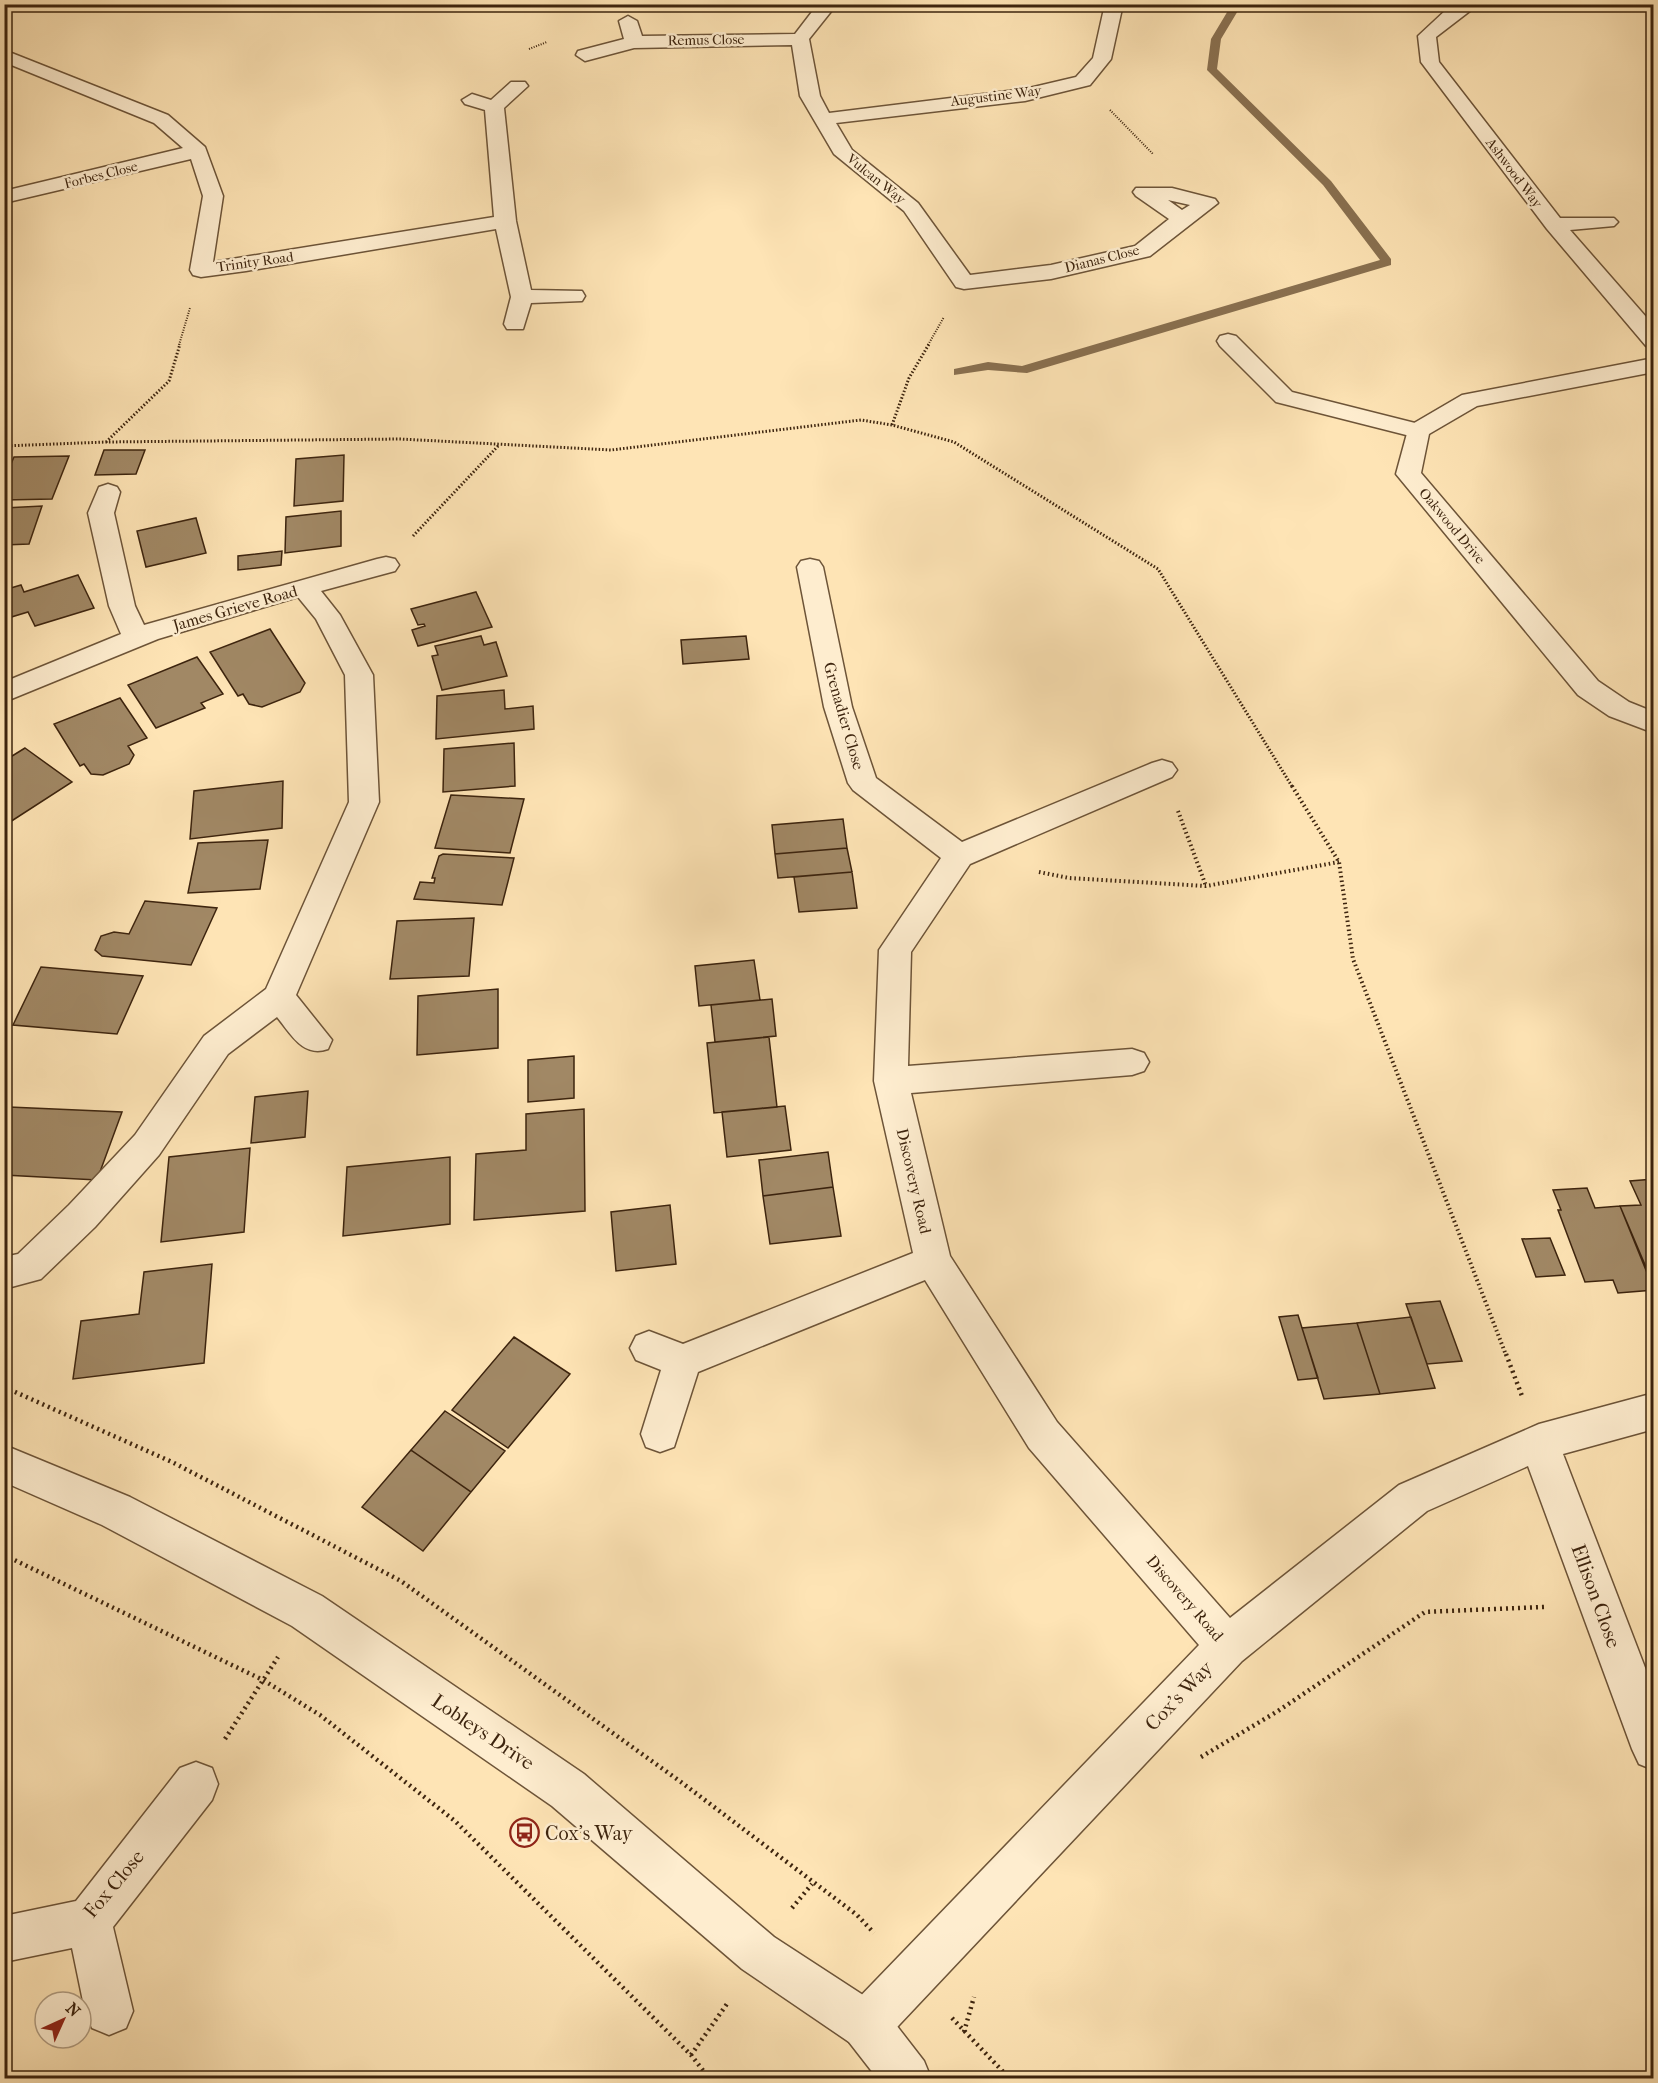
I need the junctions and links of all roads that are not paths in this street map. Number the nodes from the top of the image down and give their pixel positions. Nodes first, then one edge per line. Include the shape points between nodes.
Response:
1 (828, 4) edge
2 (1114, 4) edge
3 (1470, 4) edge
4 (628, 21) dead end
5 (800, 39) junction
6 (634, 42) junction
7 (4, 55) edge
8 (585, 56) dead end
9 (518, 86) dead end
10 (472, 100) dead end
11 (494, 107) junction
12 (824, 119) junction
13 (198, 151) junction
14 (4, 197) edge
15 (1182, 219) junction
16 (505, 221) junction
17 (1607, 222) dead end
18 (1554, 225) junction
19 (964, 282) joint
20 (574, 296) dead end
21 (522, 297) junction
22 (515, 324) dead end
23 (1653, 341) edge
24 (1228, 342) dead end
25 (1653, 364) edge
26 (1418, 431) junction
27 (108, 492) dead end
28 (386, 565) road end
29 (810, 567) dead end
30 (304, 587) junction
31 (136, 638) junction
32 (4, 693) edge
33 (1653, 723) edge
34 (1162, 770) road end
35 (959, 856) junction
36 (279, 997) junction
37 (316, 1040) dead end
38 (1132, 1062) dead end
39 (891, 1081) junction
40 (933, 1261) junction
41 (4, 1273) edge
42 (1653, 1411) edge
43 (660, 1434) dead end
44 (1539, 1442) junction
45 (4, 1463) edge
46 (1227, 1646) junction
47 (1653, 1749) edge
48 (196, 1784) road end
49 (89, 1921) junction
50 (4, 1940) edge
51 (109, 2011) dead end
52 (866, 2025) junction
53 (907, 2079) edge

1 - 5 street
2 - 12 street, Augustine Way via 1102,59 1083,81 1025,95
3 - 18 street, Ashwood Way via 1427,36 1430,62
4 - 6 street
5 - 6 street, Remus Close
5 - 12 street, Vulcan Way via 810,96
6 - 8 street, Remus Close
7 - 13 street via 161,119
9 - 11 street
10 - 11 street
11 - 16 street
12 - 19 street, Vulcan Way via 844,154 911,207
13 - 14 street, Forbes Close
13 - 16 street, Trinity Road via 213,196 201,270
15 - 15 street, Dianas Close via 1143,192 1208,203
15 - 19 street, Dianas Close via 1142,251 1050,272
16 - 21 street
17 - 18 street
18 - 23 street, Ashwood Way
20 - 21 street
21 - 22 street
24 - 26 street via 1284,397
25 - 26 street via 1470,400
26 - 33 street, Oakwood Drive via 1408,474 1588,688 1619,709
27 - 31 street via 101,513 122,606
28 - 30 street
29 - 35 street, Grenadier Close via 838,707 863,783
30 - 31 street, James Grieve Road
30 - 36 street, James Grieve Road via 327,615 359,675 364,801
31 - 32 street, James Grieve Road
34 - 35 street
35 - 39 street, Discovery Road via 895,950
36 - 37 street
36 - 41 street via 216,1045 147,1145 82,1216 28,1268
38 - 39 street
39 - 40 street, Discovery Road
40 - 43 street via 666,1355
40 - 46 street, Discovery Road via 1043,1435
42 - 44 street, Cox's Way
44 - 46 street, Cox's Way via 1413,1498
44 - 47 street, Ellison Close
45 - 52 street, Lobleys Drive via 116,1511 307,1611 568,1790 758,1953
46 - 52 street, Cox's Way
48 - 49 street, Fox Close
49 - 50 street, Fox Close
49 - 51 street
52 - 53 street, Lobleys Drive

